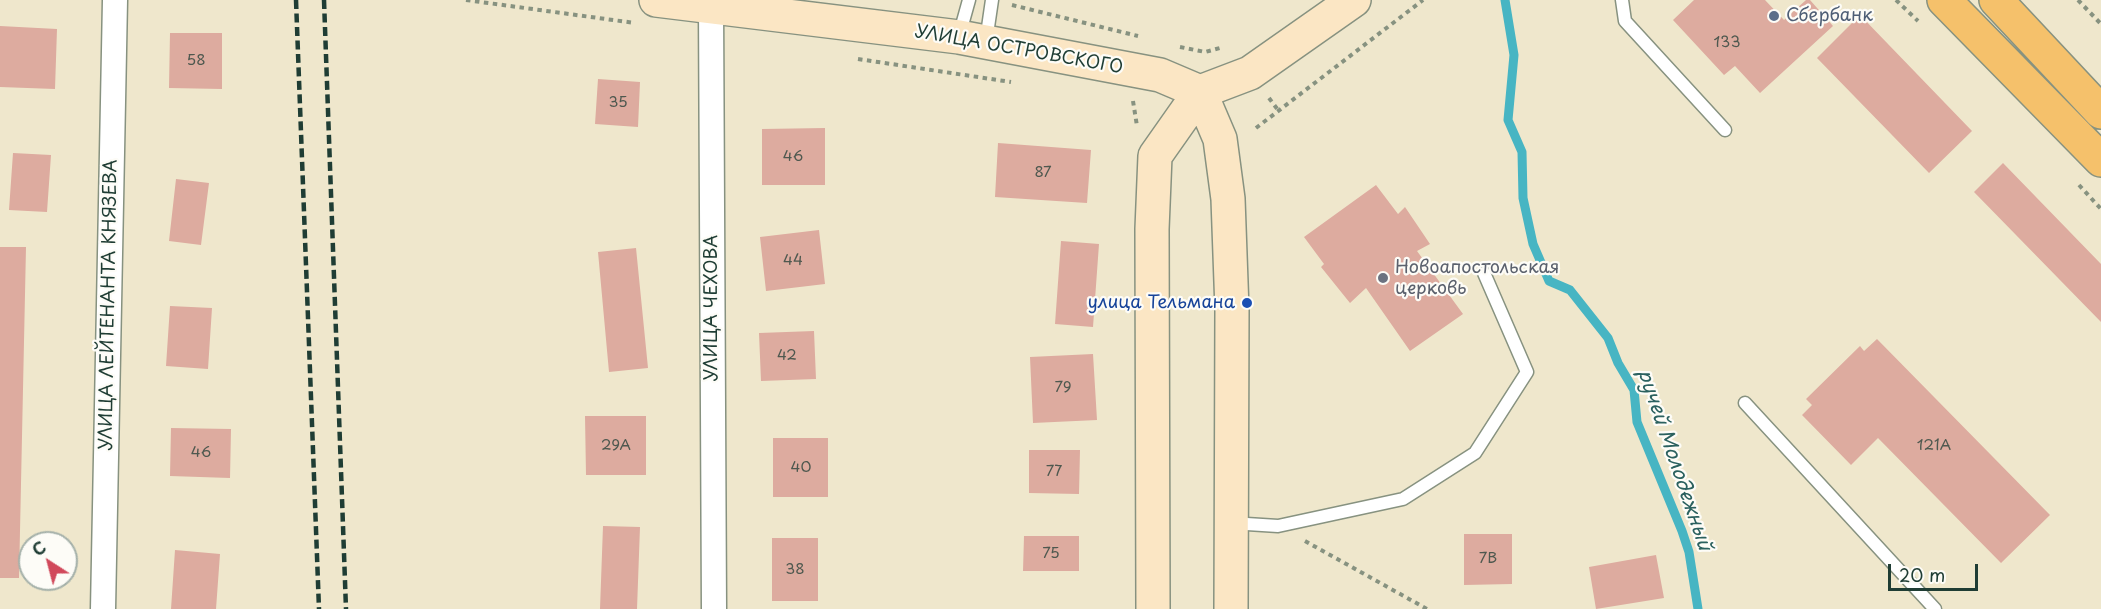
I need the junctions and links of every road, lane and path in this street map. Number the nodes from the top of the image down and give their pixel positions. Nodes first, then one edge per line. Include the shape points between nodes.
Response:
1 (115, 0) edge
2 (466, 0) edge
3 (969, 0) edge
4 (1354, 0) edge
5 (1423, 0) edge
6 (1622, 0) edge
7 (1944, 0) edge
8 (1996, 0) edge
9 (2078, 0) edge
10 (992, 2) edge
11 (711, 6) junction
12 (649, 12) edge
13 (2101, 24) edge
14 (1142, 37) dead end
15 (972, 40) junction
16 (1176, 46) dead end
17 (1228, 46) dead end
18 (848, 58) dead end
19 (1014, 82) dead end
20 (1200, 92) junction
21 (1132, 99) dead end
22 (2101, 112) edge
23 (1256, 128) dead end
24 (1725, 130) dead end
25 (1138, 135) dead end
26 (2101, 160) edge
27 (1484, 273) dead end
28 (1745, 403) dead end
29 (1230, 522) junction
30 (1278, 526) junction
31 (103, 609) edge
32 (714, 609) edge
33 (1154, 609) edge
34 (1231, 609) edge
35 (1427, 609) edge
36 (1935, 609) edge

1 - 31 street, УЛИЦА ЛЕЙТЕНАНТА КНЯЗЕВА
2 - 12 path
3 - 15 lane
4 - 20 main road via 1250,73
5 - 23 path
6 - 24 lane via 1625,21
7 - 26 main road
8 - 22 main road
9 - 13 path
10 - 14 path
10 - 15 lane
11 - 12 main road, УЛИЦА ОСТРОВСКОГО
11 - 15 main road, УЛИЦА ОСТРОВСКОГО
11 - 32 street, УЛИЦА ЧЕХОВА
15 - 20 main road, УЛИЦА ОСТРОВСКОГО via 1160,75
16 - 17 path via 1205,52
18 - 19 path
20 - 29 main road via 1220,139 1228,199 1232,310
20 - 33 main road via 1155,156
21 - 25 path
27 - 30 lane via 1527,372 1475,453 1403,499
28 - 36 lane
29 - 30 lane
29 - 34 main road
30 - 35 path

